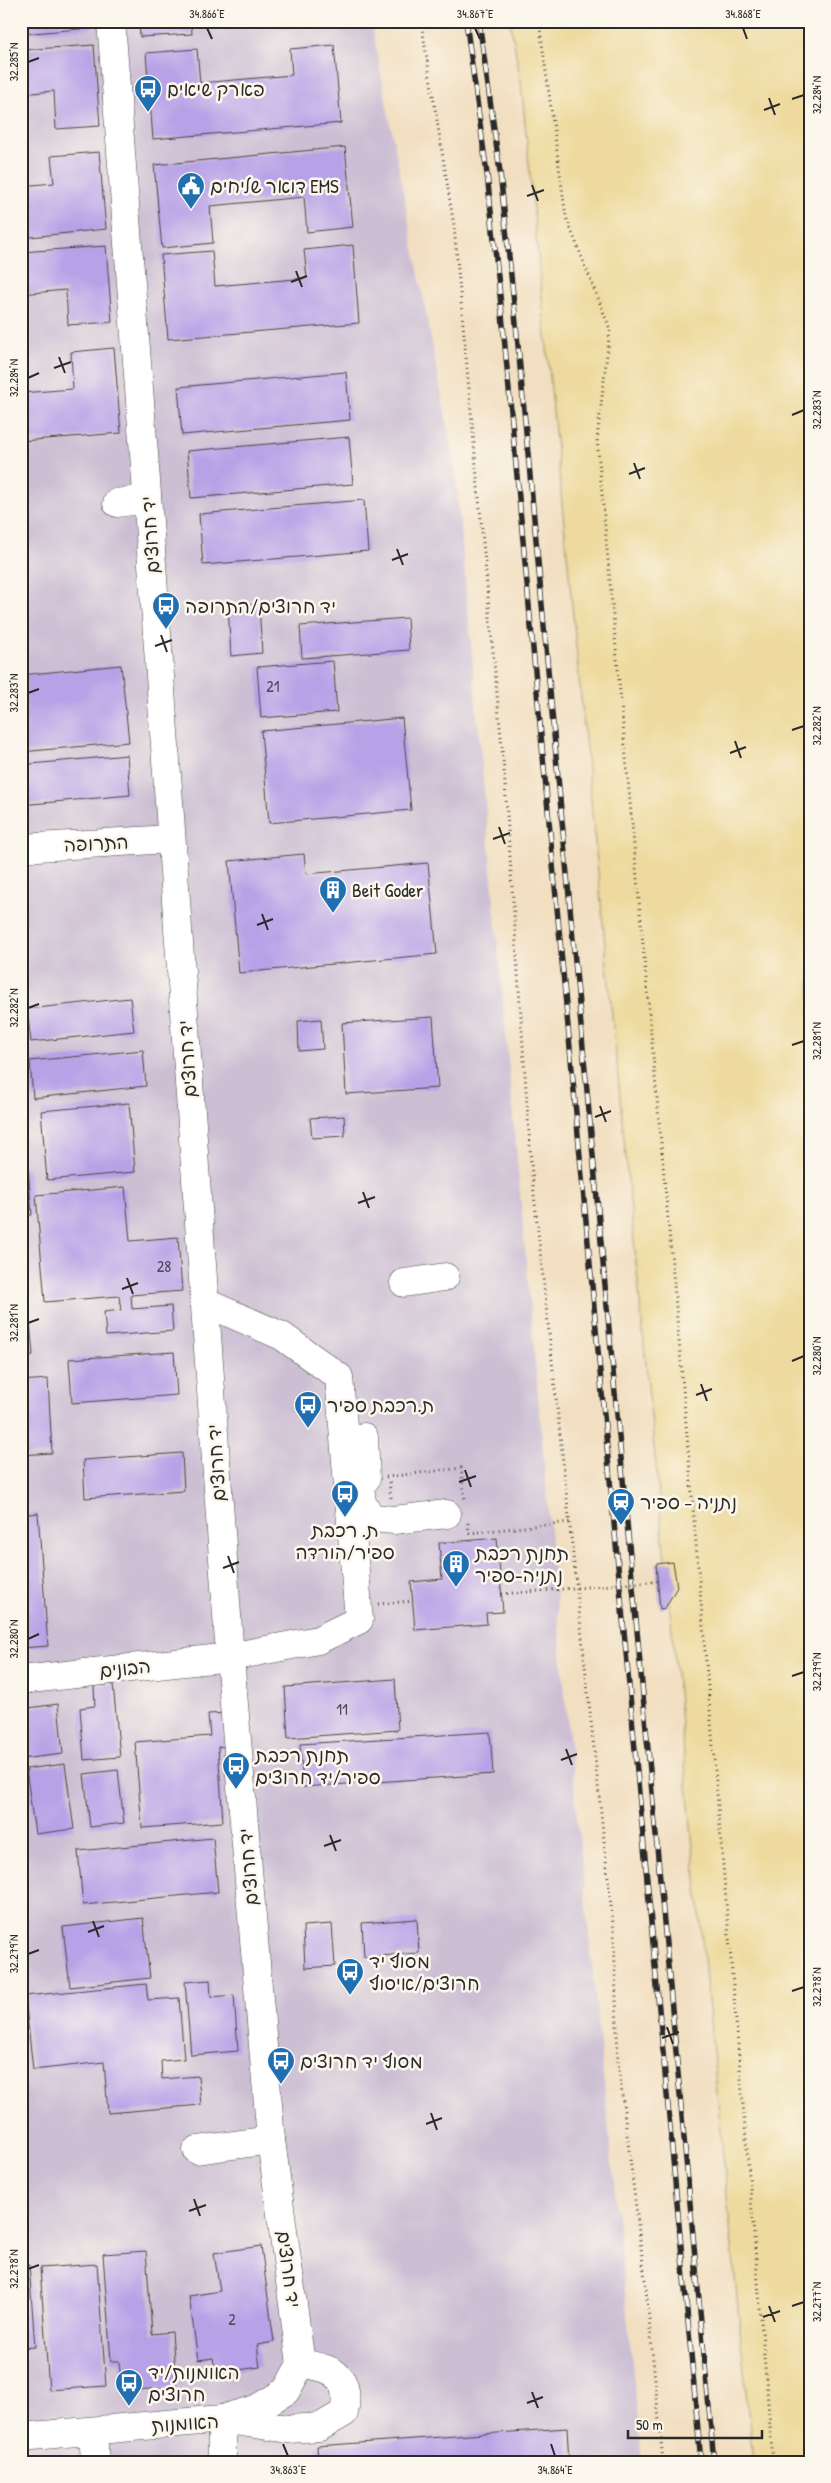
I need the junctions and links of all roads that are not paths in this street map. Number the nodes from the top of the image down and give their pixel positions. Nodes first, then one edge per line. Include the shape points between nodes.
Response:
1 (111, 21) edge
2 (146, 489) junction
3 (117, 503) dead end
4 (171, 839) junction
5 (21, 848) edge
6 (445, 1277) dead end
7 (404, 1283) dead end
8 (204, 1302) junction
9 (364, 1436) dead end
10 (447, 1514) dead end
11 (230, 1657) junction
12 (21, 1680) edge
13 (271, 2140) junction
14 (197, 2150) dead end
15 (302, 2364) junction
16 (222, 2419) junction
17 (93, 2431) junction
18 (21, 2437) edge
19 (95, 2462) edge
20 (222, 2462) edge

1 - 2 street, יד חרוצים
2 - 3 street
2 - 4 street, יד חרוצים
4 - 5 street, התרופה
4 - 8 street, יד חרוצים
6 - 7 street
8 - 11 street, יד חרוצים
8 - 11 street, הבונים via 282,1336 339,1378 358,1606 359,1620 318,1640
9 - 10 street via 366,1479 360,1485 362,1503 372,1518 394,1520
11 - 12 street, הבונים
11 - 13 street, יד חרוצים
13 - 14 street
13 - 15 street, יד חרוצים
15 - 16 street via 286,2392 256,2410
15 - 16 street, האומנות via 324,2366 340,2377 348,2396 344,2413 320,2426 288,2429
16 - 17 street, האומנות
16 - 20 street
17 - 18 street, האומנות
17 - 19 street

